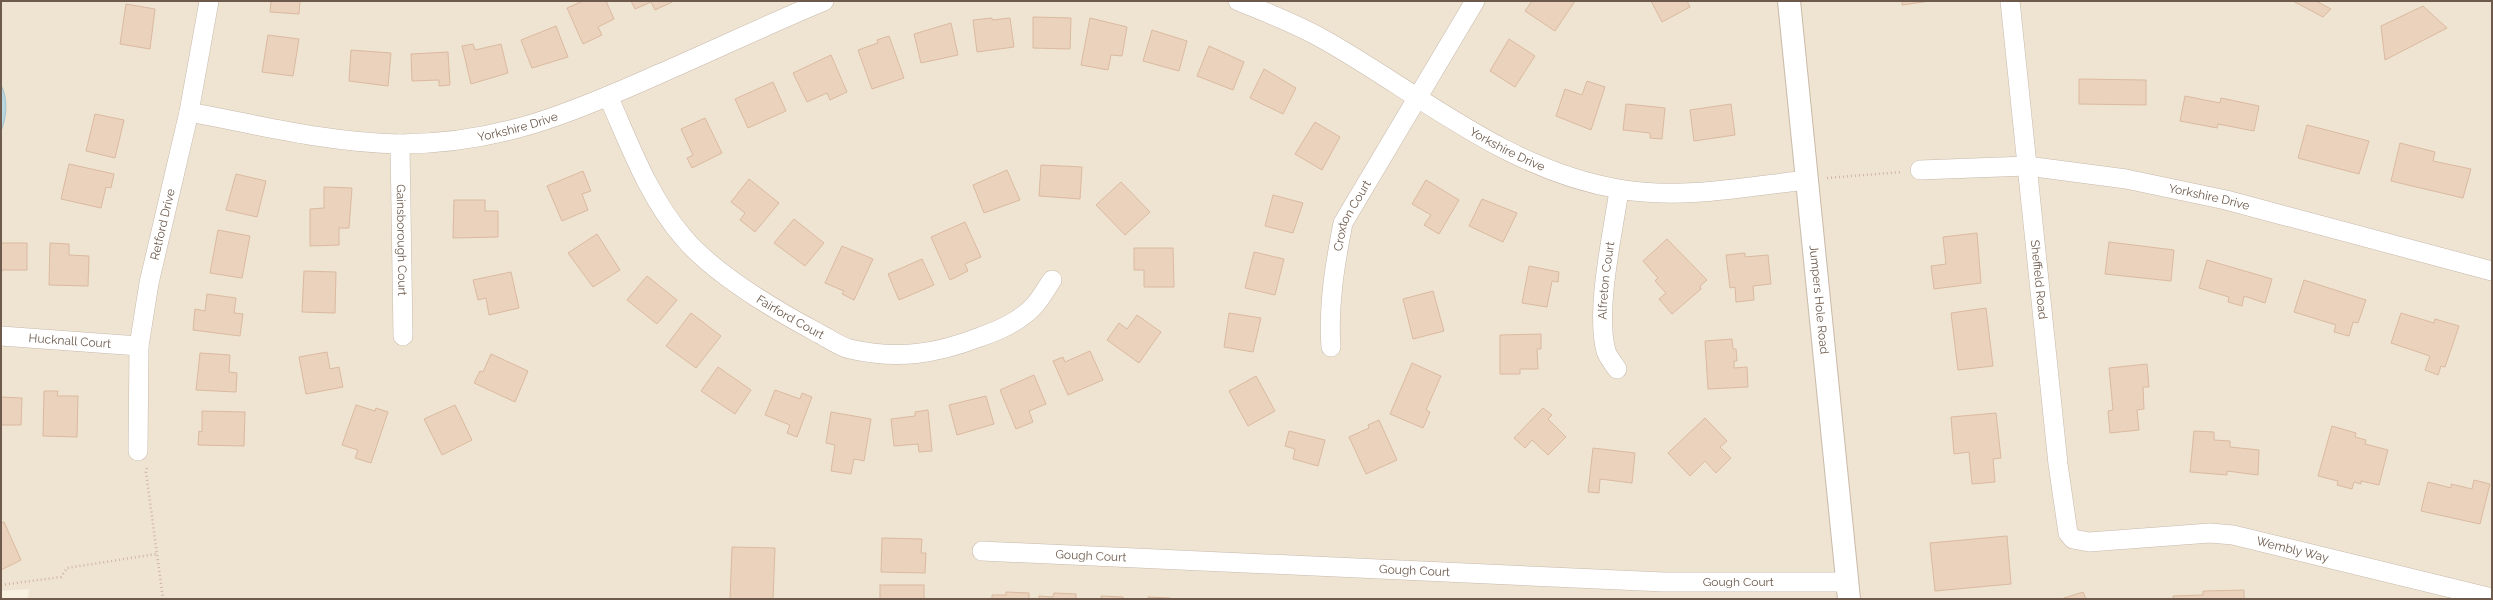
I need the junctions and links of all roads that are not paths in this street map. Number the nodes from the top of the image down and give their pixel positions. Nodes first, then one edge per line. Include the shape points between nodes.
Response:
1 (209, 1) edge
2 (824, 1) edge
3 (1238, 1) edge
4 (1475, 1) edge
5 (1789, 1) edge
6 (2010, 1) edge
7 (608, 96) junction
8 (1416, 98) junction
9 (189, 112) junction
10 (400, 144) junction
11 (2027, 166) junction
12 (1920, 170) road end
13 (1806, 180) junction
14 (1619, 190) junction
15 (2492, 271) edge
16 (1052, 280) dead end
17 (1, 336) edge
18 (403, 336) dead end
19 (139, 346) junction
20 (1331, 347) dead end
21 (1617, 369) dead end
22 (138, 451) road end
23 (2089, 542) joint
24 (982, 551) dead end
25 (1848, 591) edge
26 (2470, 596) edge
27 (2492, 598) edge

1 - 9 street, Retford Drive
2 - 7 street, Yorkshire Drive
3 - 8 street, Yorkshire Drive via 1322,39
4 - 8 street, Croxton Court
5 - 13 main road, Jumpers Hole Road
6 - 11 street, Sheffield Road
7 - 10 street, Yorkshire Drive via 551,120 497,134 452,141
7 - 16 street, Fairford Court via 647,183 664,212 684,238 704,258 771,308 848,349 884,355 918,354 950,348 1017,320 1034,306
8 - 14 street, Yorkshire Drive via 1520,159 1568,178
8 - 20 street, Croxton Court via 1343,223 1329,320
9 - 10 street, Yorkshire Drive via 344,140
9 - 19 street, Retford Drive via 149,283
10 - 18 street, Gainsborough Court
11 - 12 street, Yorkshire Drive
11 - 15 street, Yorkshire Drive via 2126,179 2226,200
11 - 23 street, Sheffield Road via 2065,525 2073,539
13 - 14 street, Yorkshire Drive via 1702,192 1664,194
13 - 25 main road, Jumpers Hole Road
14 - 21 street, Alfreton Court via 1602,306 1602,335 1606,353
17 - 19 street, Hucknall Court
19 - 22 street, Retford Drive
23 - 26 street, Wembly Way via 2210,533 2228,534
24 - 25 street, Gough Court
26 - 27 street, Wembly Way

